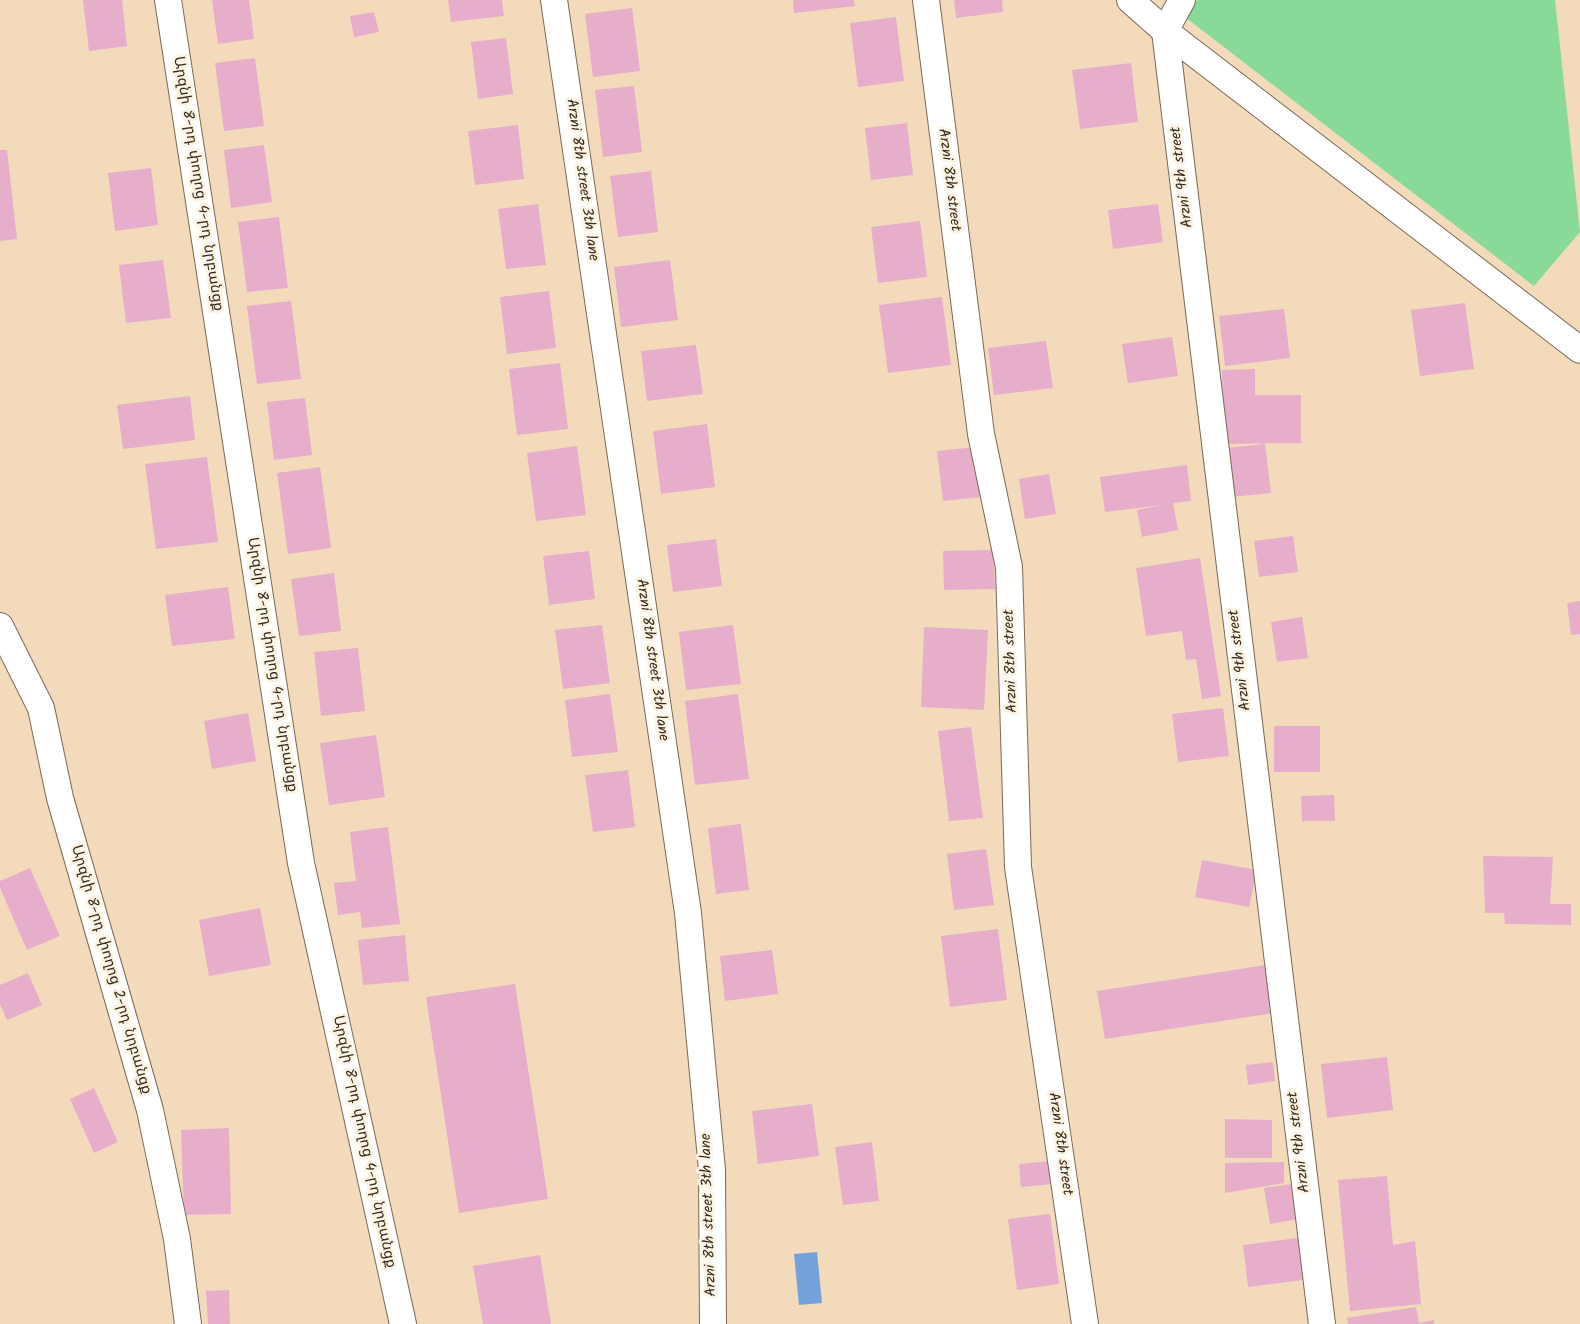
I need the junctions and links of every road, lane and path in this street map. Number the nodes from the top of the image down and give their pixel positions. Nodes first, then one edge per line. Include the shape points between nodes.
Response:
1 (168, 0) edge
2 (554, 0) edge
3 (926, 0) edge
4 (1130, 0) edge
5 (1182, 0) edge
6 (1165, 31) junction
7 (1580, 350) edge
8 (0, 626) edge
9 (188, 1324) edge
10 (403, 1324) edge
11 (713, 1324) edge
12 (1085, 1324) edge
13 (1322, 1324) edge

1 - 10 street, Արզնի 8-րդ փողոց 4-րդ նրբանցք via 301,863
2 - 11 street, Arzni 8th street 3th lane via 688,913 712,1170
3 - 12 street, Arzni 8th street via 981,434 1009,567 1018,867
4 - 6 street
5 - 6 street
6 - 7 street
6 - 13 street, Arzni 9th street
8 - 9 street, Արզնի 8-րդ փողոց 2-րդ նրբանցք via 41,708 60,798 150,1110 177,1239

